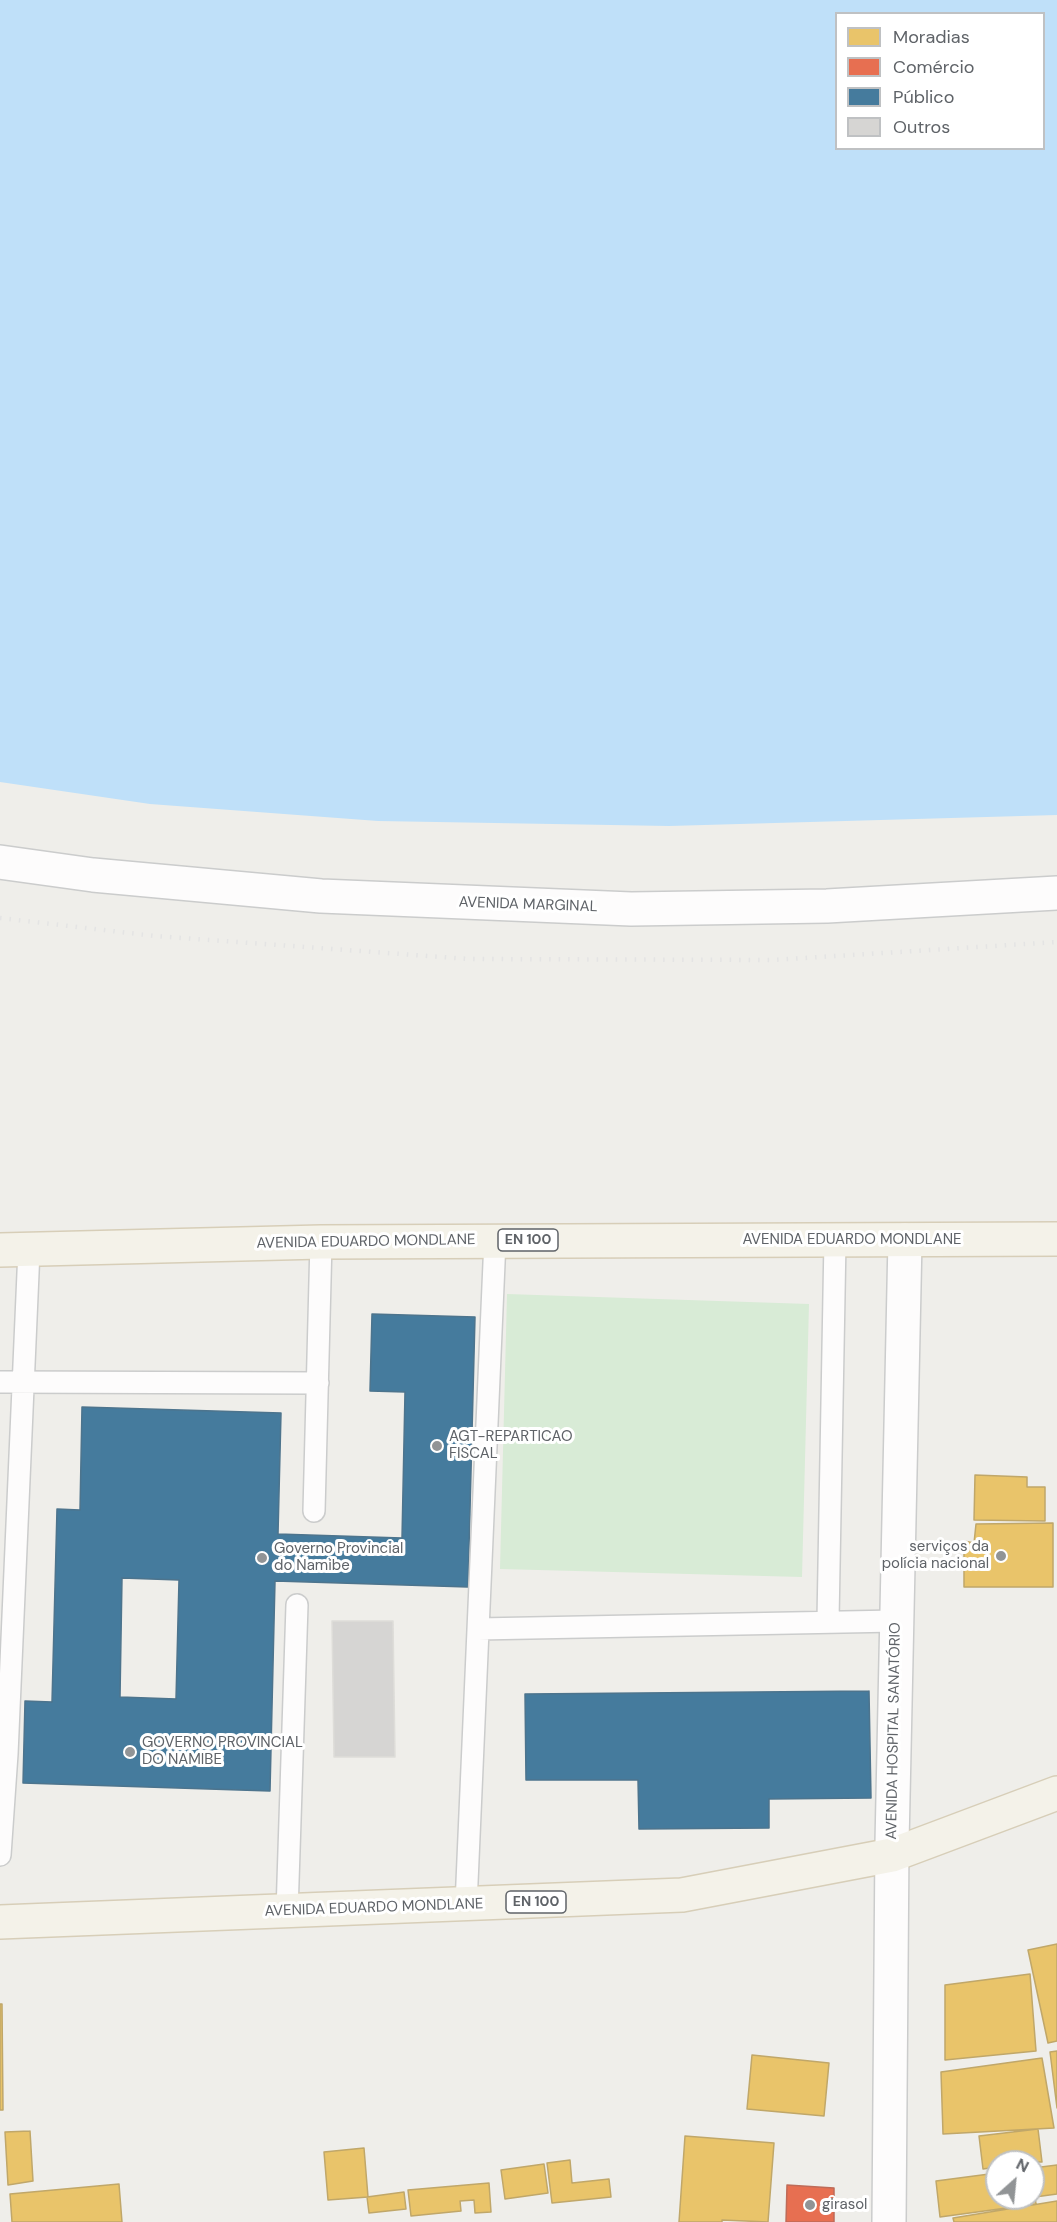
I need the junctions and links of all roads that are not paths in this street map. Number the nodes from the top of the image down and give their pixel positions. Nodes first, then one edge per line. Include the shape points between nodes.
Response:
1 (0, 862) edge
2 (1057, 893) edge
3 (1057, 1239) edge
4 (495, 1240) junction
5 (835, 1240) junction
6 (905, 1240) junction
7 (321, 1242) junction
8 (15, 1250) edge
9 (0, 1382) edge
10 (25, 1382) junction
11 (318, 1383) junction
12 (314, 1511) dead end
13 (297, 1605) dead end
14 (828, 1620) junction
15 (896, 1621) junction
16 (478, 1629) junction
17 (4, 1754) edge
18 (1057, 1793) edge
19 (0, 1855) edge
20 (892, 1855) junction
21 (466, 1905) junction
22 (287, 1912) junction
23 (0, 1922) edge
24 (889, 2222) edge

1 - 2 street, AVENIDA MARGINAL via 93,875 321,896 631,909 827,906
3 - 6 main road, AVENIDA EDUARDO MONDLANE / EN 100
4 - 5 main road, AVENIDA EDUARDO MONDLANE / EN 100
4 - 7 main road, AVENIDA EDUARDO MONDLANE / EN 100
4 - 16 lane
5 - 6 main road, AVENIDA EDUARDO MONDLANE / EN 100
5 - 14 lane
6 - 15 street, AVENIDA HOSPITAL SANATÓRIO
7 - 8 main road, AVENIDA EDUARDO MONDLANE / EN 100
7 - 11 lane
8 - 10 lane
9 - 10 lane
10 - 11 lane
10 - 17 lane
11 - 12 lane
13 - 22 lane
14 - 15 lane
14 - 16 lane
15 - 20 street, AVENIDA HOSPITAL SANATÓRIO
16 - 21 lane
17 - 19 lane
18 - 20 main road, AVENIDA EDUARDO MONDLANE / EN 100
20 - 21 main road, AVENIDA EDUARDO MONDLANE / EN 100 via 682,1895
20 - 24 street, AVENIDA HOSPITAL SANATÓRIO
21 - 22 main road, AVENIDA EDUARDO MONDLANE / EN 100
22 - 23 main road, AVENIDA EDUARDO MONDLANE / EN 100

